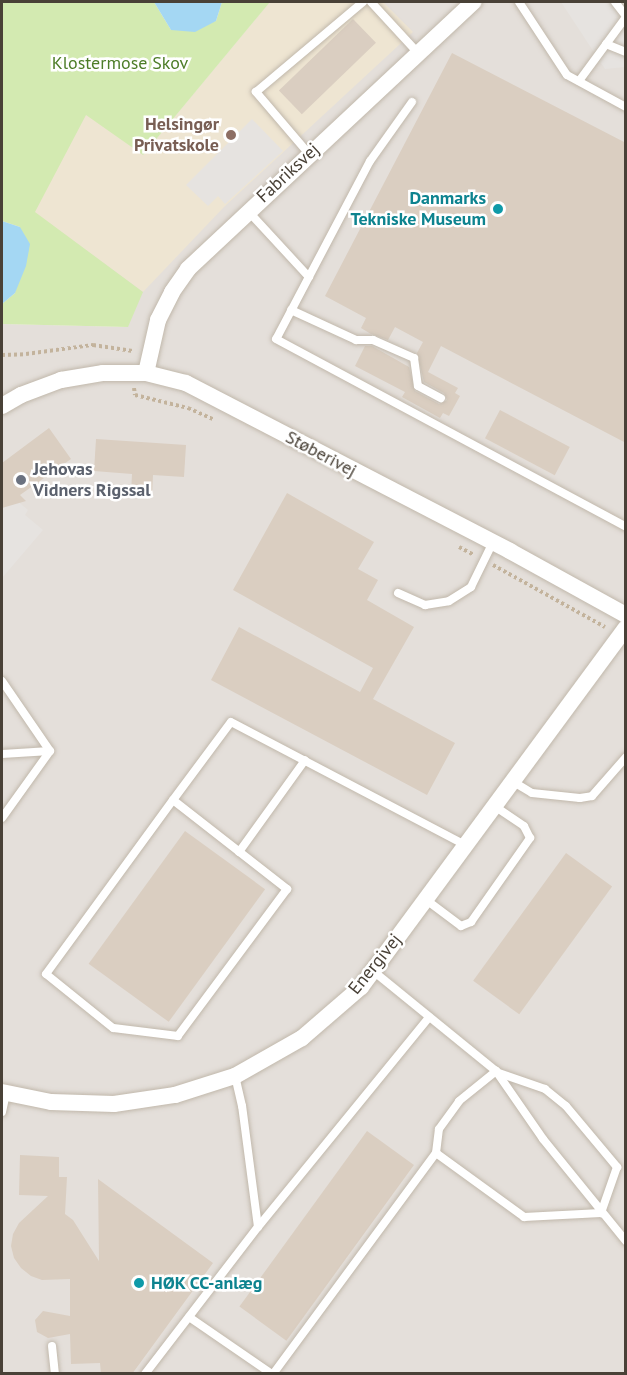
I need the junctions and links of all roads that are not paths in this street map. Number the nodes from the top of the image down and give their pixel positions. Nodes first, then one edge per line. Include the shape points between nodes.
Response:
1 (363, 2) edge
2 (371, 2) edge
3 (473, 2) edge
4 (519, 2) edge
5 (615, 2) edge
6 (626, 17) edge
7 (606, 44) junction
8 (626, 52) edge
9 (418, 53) junction
10 (579, 81) junction
11 (412, 102) dead end
12 (626, 107) edge
13 (309, 154) junction
14 (248, 211) junction
15 (309, 277) junction
16 (291, 310) junction
17 (139, 373) junction
18 (441, 398) dead end
19 (2, 406) edge
20 (626, 527) edge
21 (493, 542) junction
22 (398, 593) dead end
23 (626, 615) edge
24 (623, 631) edge
25 (2, 681) edge
26 (50, 751) junction
27 (2, 754) edge
28 (626, 757) edge
29 (304, 760) junction
30 (512, 781) junction
31 (173, 801) junction
32 (494, 806) junction
33 (2, 818) edge
34 (465, 845) junction
35 (239, 852) junction
36 (425, 899) junction
37 (373, 971) junction
38 (429, 1017) junction
39 (496, 1071) junction
40 (235, 1076) junction
41 (4, 1093) edge
42 (2, 1112) edge
43 (436, 1153) junction
44 (601, 1213) junction
45 (258, 1227) junction
46 (626, 1241) edge
47 (189, 1317) junction
48 (52, 1346) dead end
49 (55, 1374) edge
50 (145, 1374) edge
51 (272, 1374) edge

1 - 13 lane via 256,92
2 - 9 lane
3 - 9 street, Fabriksvej
4 - 10 lane via 567,75
5 - 6 lane
6 - 7 lane
7 - 8 lane
7 - 10 lane
9 - 13 street, Fabriksvej
10 - 12 lane
11 - 15 lane via 370,161
13 - 14 street, Fabriksvej
14 - 15 lane
14 - 17 street, Fabriksvej via 182,277 158,320
15 - 16 lane
16 - 18 lane via 356,340 373,340 414,358 418,386
16 - 20 lane via 276,339
17 - 19 street, Støberivej via 103,373 61,380
17 - 21 street, Støberivej via 186,383
21 - 22 lane via 471,587 449,601 425,605
21 - 23 street, Støberivej
24 - 30 street, Energivej
25 - 26 lane
26 - 27 lane
26 - 33 lane
28 - 30 lane via 592,796 532,794
29 - 31 lane via 231,722
29 - 34 lane
29 - 35 lane
30 - 32 street, Energivej
31 - 35 lane
31 - 35 lane via 46,974 113,1029 178,1036 287,889
32 - 34 street, Energivej
32 - 36 lane via 524,826 530,838 471,922 461,926
34 - 36 street, Energivej
36 - 37 street, Energivej
37 - 38 lane
37 - 40 street, Energivej via 302,1038
38 - 39 lane
38 - 45 lane
39 - 43 lane via 459,1101 439,1129
39 - 44 lane
39 - 44 lane via 545,1089 566,1106 616,1167
40 - 41 street, Energivej via 176,1095 114,1104 51,1102
40 - 45 lane
41 - 42 lane
43 - 44 lane via 524,1217
43 - 51 lane
44 - 46 lane
45 - 47 lane
47 - 50 lane
47 - 51 lane
48 - 49 lane

